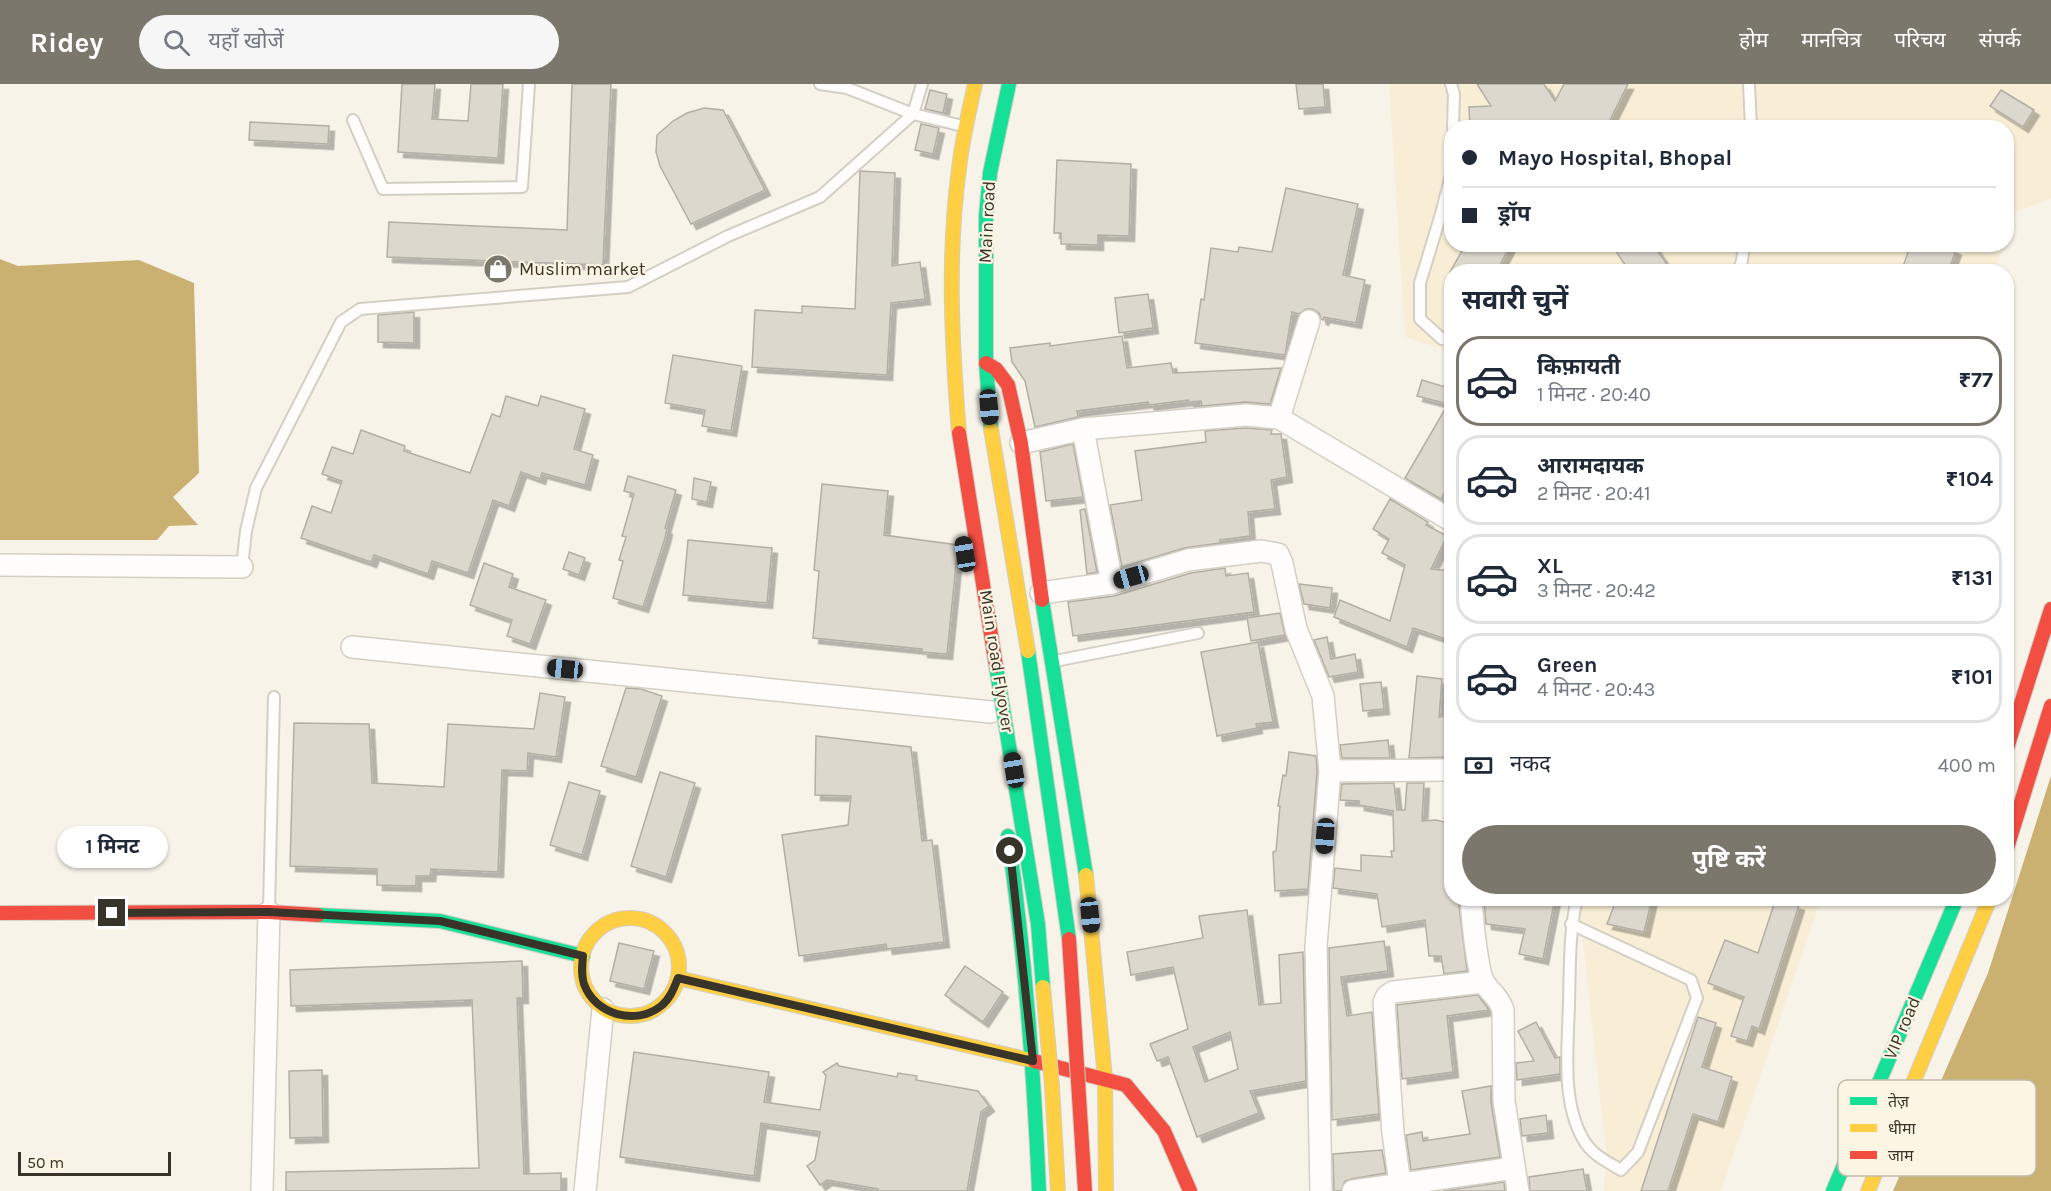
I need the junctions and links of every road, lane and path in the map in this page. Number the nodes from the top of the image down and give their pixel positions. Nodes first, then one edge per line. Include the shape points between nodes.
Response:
1 (529, 84) edge
2 (820, 84) edge
3 (922, 84) edge
4 (975, 84) edge
5 (1008, 84) edge
6 (1451, 84) edge
7 (1749, 84) edge
8 (847, 86) edge
9 (913, 114) junction
10 (353, 120) dead end
11 (1453, 120) edge
12 (1751, 120) edge
13 (964, 126) junction
14 (1444, 202) edge
15 (1309, 321) dead end
16 (1444, 339) edge
17 (953, 346) junction
18 (986, 363) junction
19 (1279, 418) junction
20 (1083, 429) junction
21 (1021, 443) junction
22 (1444, 516) edge
23 (0, 565) edge
24 (242, 567) joint
25 (1112, 583) junction
26 (1041, 593) junction
27 (2051, 609) edge
28 (1198, 633) dead end
29 (352, 647) dead end
30 (1052, 661) junction
31 (274, 698) dead end
32 (2051, 706) edge
33 (991, 712) junction
34 (2014, 726) edge
35 (1444, 770) edge
36 (1330, 771) junction
37 (1001, 782) dead end
38 (1006, 817) dead end
39 (2014, 825) edge
40 (1472, 906) edge
41 (1575, 906) edge
42 (1954, 906) edge
43 (1987, 906) edge
44 (269, 912) junction
45 (0, 913) edge
46 (1571, 924) junction
47 (583, 956) junction
48 (678, 978) junction
49 (1483, 982) junction
50 (603, 1009) junction
51 (1033, 1061) junction
52 (1106, 1078) junction
53 (1880, 1080) edge
54 (1914, 1080) edge
55 (1514, 1168) junction
56 (1839, 1176) edge
57 (1874, 1176) edge
58 (1400, 1188) edge
59 (262, 1191) edge
60 (585, 1191) edge
61 (1039, 1191) edge
62 (1058, 1191) edge
63 (1085, 1191) edge
64 (1106, 1191) edge
65 (1190, 1191) edge
66 (1321, 1191) edge
67 (1353, 1191) edge
68 (1518, 1191) edge
69 (1833, 1191) edge
70 (1868, 1191) edge

1 - 10 lane via 522,187 383,189
2 - 8 lane
3 - 9 lane
4 - 13 main road, Main road
5 - 18 main road, Main road via 990,173 986,216
6 - 11 lane
7 - 12 lane
8 - 9 lane
9 - 13 lane
9 - 24 lane via 820,197 728,236 628,287 360,309 341,322 256,488
13 - 17 main road, Main road via 956,181
14 - 16 lane via 1420,283 1420,320
15 - 19 street
17 - 33 main road via 945,382 947,441
17 - 62 main road, Main road Flyover, bridge via 959,433 1038,924
18 - 21 main road via 1008,385
18 - 63 main road, Main road Flyover, bridge via 991,429 1068,920
19 - 20 street via 1245,414
19 - 22 street
20 - 21 street
20 - 25 street
21 - 26 main road
23 - 24 street
25 - 26 street
25 - 36 street via 1188,560 1261,551 1278,554 1296,630 1323,696
26 - 30 main road
27 - 34 main road
28 - 30 lane
29 - 33 street
30 - 52 main road via 1085,868
31 - 44 lane
32 - 39 main road
33 - 37 main road
35 - 36 street
36 - 66 street via 1316,946
38 - 51 main road
40 - 49 street
41 - 46 lane
42 - 53 main road, VIP road
43 - 54 main road, VIP road
44 - 45 main road
44 - 47 main road via 440,921
44 - 59 street
46 - 46 lane via 1691,980 1697,998 1638,1152 1621,1170 1596,1156 1574,1120 1568,1079
47 - 48 main road via 589,940 601,928 616,920 633,918 649,922 674,945
47 - 50 main road via 581,971 585,985
48 - 50 main road via 662,1005 648,1013 633,1017
48 - 51 main road
49 - 55 street via 1500,999 1503,1010 1504,1101
49 - 58 street via 1393,992 1384,1002
50 - 60 street
51 - 52 main road
51 - 61 main road
52 - 64 main road
52 - 65 main road via 1126,1085 1164,1131
55 - 58 street
55 - 68 street
56 - 69 main road, VIP road
57 - 70 main road, VIP road
58 - 67 street

